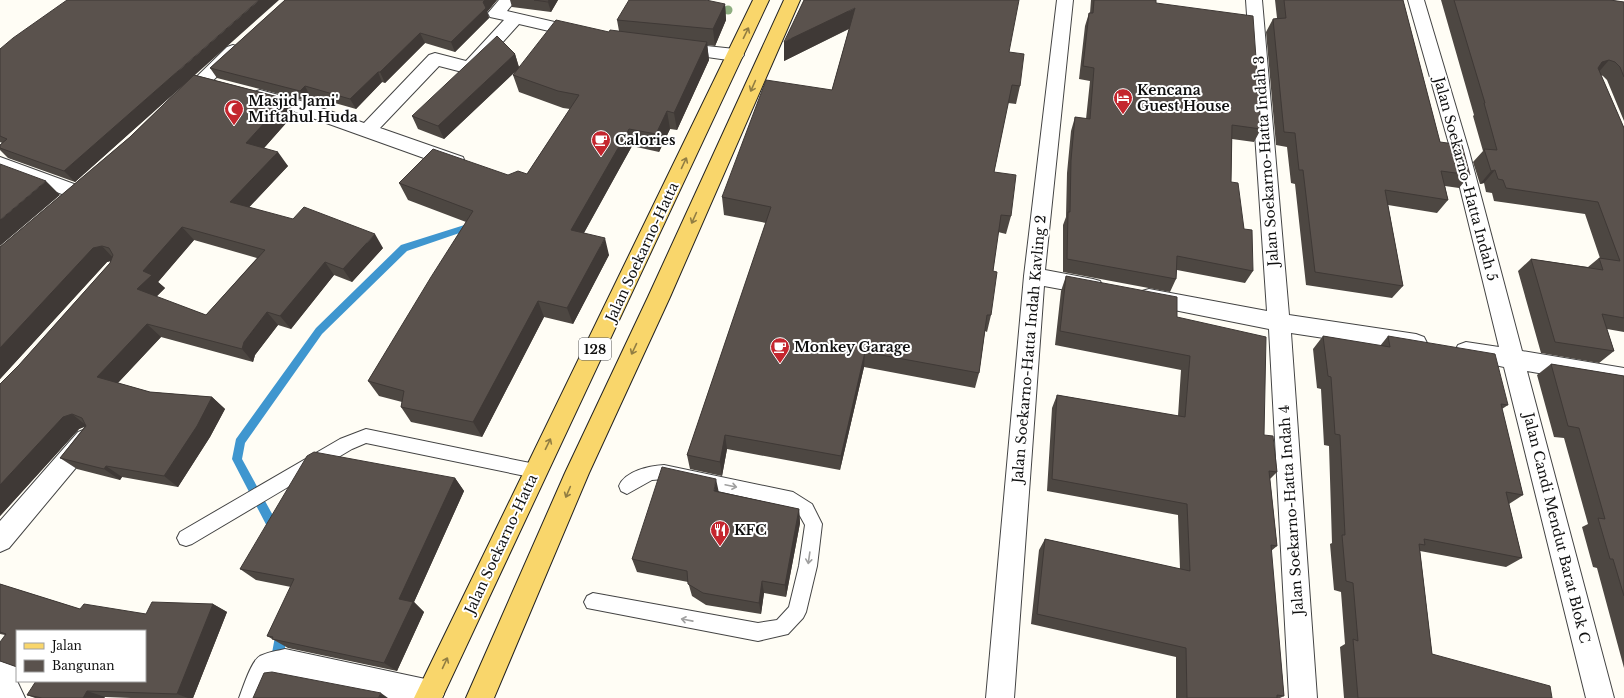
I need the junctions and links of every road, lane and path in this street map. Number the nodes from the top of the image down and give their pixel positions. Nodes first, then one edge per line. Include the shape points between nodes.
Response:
1 (508, 0) edge
2 (761, 0) edge
3 (792, 0) edge
4 (1065, 0) edge
5 (1254, 0) edge
6 (1416, 0) edge
7 (515, 18) junction
8 (592, 36) edge
9 (245, 40) edge
10 (665, 47) edge
11 (735, 55) junction
12 (202, 82) junction
13 (224, 87) edge
14 (246, 92) edge
15 (174, 108) edge
16 (368, 130) junction
17 (0, 164) edge
18 (471, 168) edge
19 (78, 194) edge
20 (1034, 276) junction
21 (1110, 290) edge
22 (1133, 294) edge
23 (609, 320) junction
24 (1279, 322) junction
25 (643, 328) junction
26 (1514, 359) junction
27 (1624, 378) edge
28 (88, 436) edge
29 (535, 471) junction
30 (627, 486) dead end
31 (186, 538) dead end
32 (0, 540) edge
33 (593, 602) dead end
34 (0, 661) edge
35 (429, 696) edge
36 (11, 698) edge
37 (253, 698) edge
38 (480, 698) edge
39 (1000, 698) edge
40 (1303, 698) edge
41 (1600, 698) edge

1 - 7 street via 496,13
11 -> 2 main road, Jalan Soekarno-Hatta / 128
3 -> 25 main road, 128
4 - 20 street, Jalan Soekarno-Hatta Indah Kavling 2
5 - 24 street, Jalan Soekarno-Hatta Indah 3
6 - 26 street, Jalan Soekarno-Hatta Indah 5 via 1460,151
7 - 8 street
7 - 16 street via 470,68 436,59
9 - 12 street
10 - 11 street
23 -> 11 main road, Jalan Soekarno-Hatta / 128
12 - 13 street
12 - 15 street
14 - 16 street via 295,105
16 - 18 street
17 - 19 street
20 - 21 street
20 - 39 street, Jalan Soekarno-Hatta Indah Kavling 2
22 - 24 street
23 - 25 main road
29 -> 23 main road, Jalan Soekarno-Hatta / 128
24 - 26 street
24 - 40 street, Jalan Soekarno-Hatta Indah 4
25 -> 38 main road, 128
26 - 27 street
26 - 41 street, Jalan Candi Mendut Barat Blok C
28 - 32 street
29 - 31 lane via 366,436 346,444
35 -> 29 main road, Jalan Soekarno-Hatta / 128
30 -> 33 lane via 650,473 664,472 793,500 806,510 814,524 808,566 797,612 782,628 758,632
34 - 36 street via 8,696
35 - 37 street via 278,664 262,673

